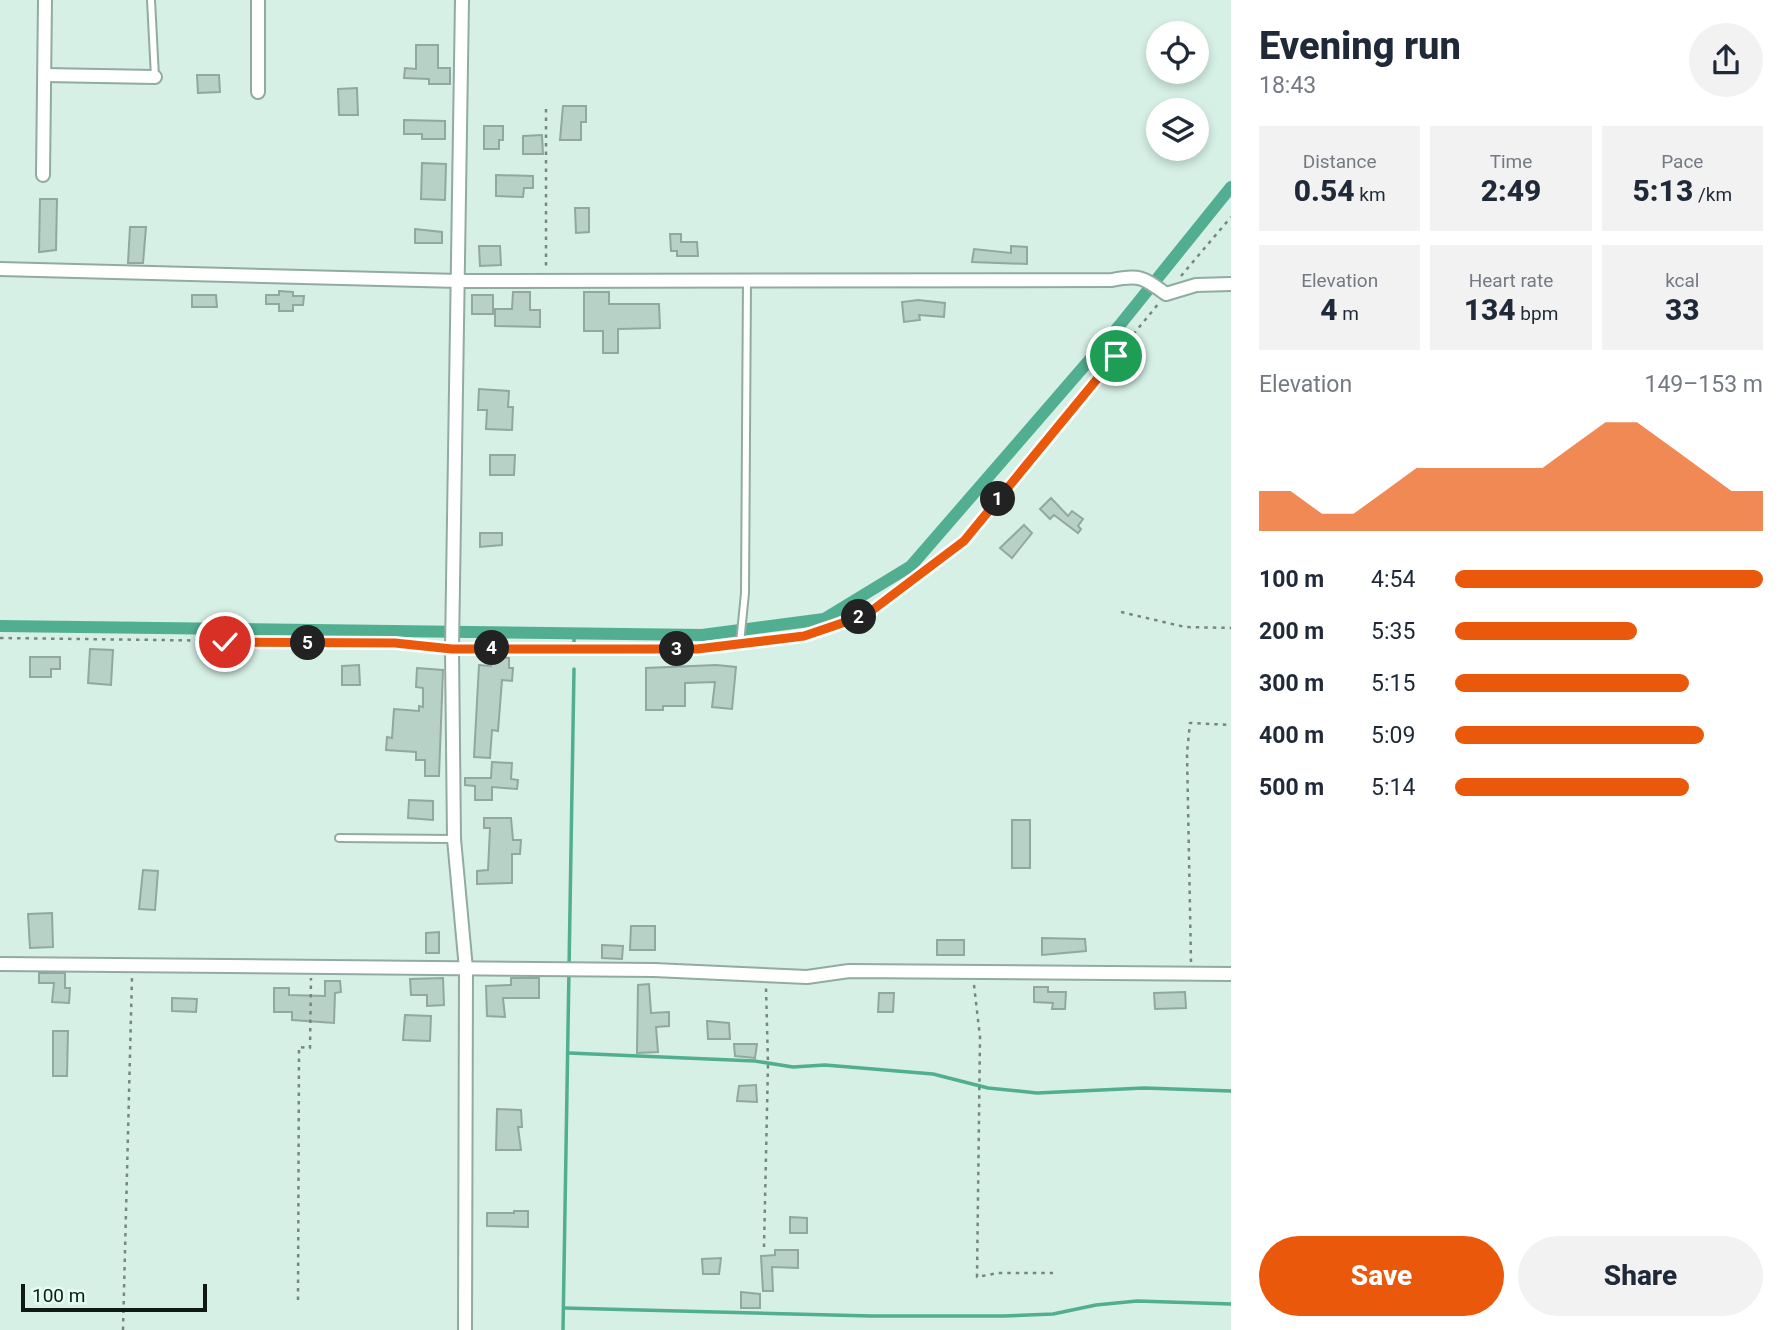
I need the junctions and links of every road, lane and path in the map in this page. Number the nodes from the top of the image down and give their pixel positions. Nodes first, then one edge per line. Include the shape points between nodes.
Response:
1 (45, 0) edge
2 (151, 0) edge
3 (258, 0) edge
4 (462, 0) edge
5 (45, 75) junction
6 (155, 77) joint
7 (258, 92) dead end
8 (546, 109) dead end
9 (43, 175) dead end
10 (1231, 217) edge
11 (0, 269) edge
12 (747, 280) junction
13 (459, 281) junction
14 (546, 281) junction
15 (1231, 284) edge
16 (1164, 293) junction
17 (1121, 612) dead end
18 (1231, 628) edge
19 (0, 638) edge
20 (740, 643) junction
21 (452, 649) junction
22 (1231, 725) edge
23 (338, 838) dead end
24 (454, 839) junction
25 (0, 964) edge
26 (132, 965) junction
27 (311, 967) junction
28 (466, 969) junction
29 (972, 972) junction
30 (1190, 974) junction
31 (1231, 974) edge
32 (765, 976) junction
33 (764, 1247) dead end
34 (1053, 1273) dead end
35 (298, 1300) dead end
36 (123, 1330) edge
37 (465, 1330) edge

1 - 5 street
2 - 6 lane
3 - 7 street
4 - 13 street
5 - 6 street
5 - 9 street
8 - 14 path
10 - 16 path
11 - 13 street
12 - 14 street
12 - 16 street via 1112,280 1133,275
12 - 20 lane via 745,593
13 - 14 street
13 - 21 street
15 - 16 street via 1196,285
16 - 20 path via 964,541 866,615 804,636
17 - 18 path via 1185,627
19 - 21 path via 395,643
20 - 21 path via 697,649
21 - 24 street
22 - 30 path via 1190,723
23 - 24 lane
24 - 28 street
25 - 26 street
26 - 27 street
26 - 36 path
27 - 28 street
27 - 35 path via 310,1048 299,1047
28 - 32 street
28 - 37 street
29 - 30 street
29 - 32 street
29 - 34 path via 980,1037 977,1278 998,1273
30 - 31 street
32 - 33 path

